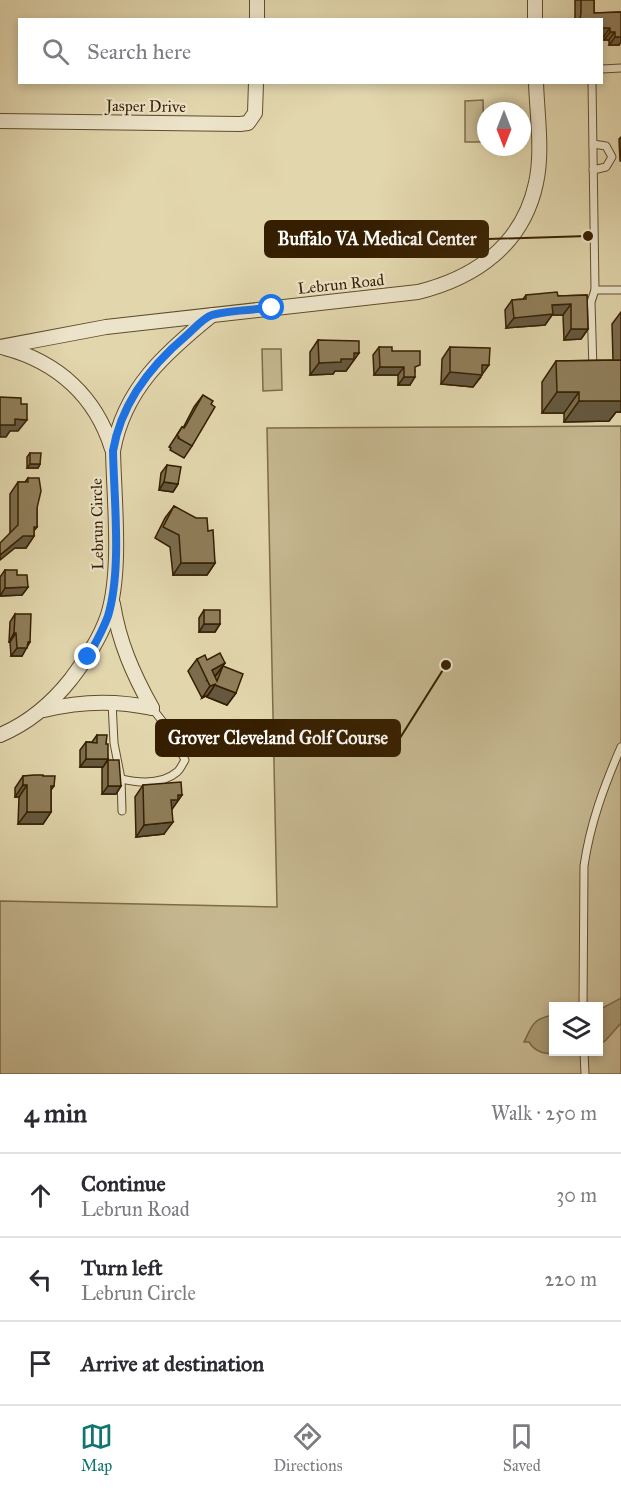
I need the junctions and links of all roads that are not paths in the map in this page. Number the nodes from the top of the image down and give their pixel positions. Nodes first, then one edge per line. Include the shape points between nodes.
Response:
1 (257, 0) edge
2 (536, 0) edge
3 (257, 18) edge
4 (535, 18) edge
5 (621, 68) edge
6 (603, 69) edge
7 (256, 84) edge
8 (536, 84) edge
9 (592, 84) edge
10 (0, 121) edge
11 (593, 144) junction
12 (593, 170) junction
13 (596, 290) junction
14 (621, 290) edge
15 (212, 315) junction
16 (0, 347) edge
17 (593, 376) edge
18 (113, 451) junction
19 (112, 596) junction
20 (112, 702) junction
21 (152, 708) junction
22 (42, 711) junction
23 (0, 735) edge
24 (621, 747) edge
25 (121, 778) junction
26 (122, 811) dead end
27 (583, 1002) edge
28 (584, 1056) edge
29 (585, 1074) edge

1 - 3 street
2 - 4 street
5 - 6 lane
7 - 10 street, Jasper Drive via 255,113 248,123
8 - 15 street, Lebrun Road via 536,184 519,225 499,252 483,265 446,284 418,292
9 - 11 lane
11 - 12 lane
11 - 12 lane via 606,146 612,157 606,168
12 - 13 lane
13 - 14 lane
13 - 17 lane via 591,302
15 - 16 street, Lebrun Road via 106,327
15 - 18 street, Lebrun Circle via 146,375 131,399
16 - 18 street, Lebrun Circle via 44,362 67,378 94,408
18 - 19 street, Lebrun Circle
19 - 21 street, Lebrun Circle via 121,643
19 - 22 street, Lebrun Circle via 88,657
20 - 21 street, Lebrun Circle
20 - 22 street, Lebrun Circle
20 - 25 lane
21 - 25 lane via 170,730 185,760 178,772 157,782 136,783
22 - 23 street, Lebrun Circle
24 - 27 lane via 599,798 587,845
25 - 26 lane
28 - 29 lane

